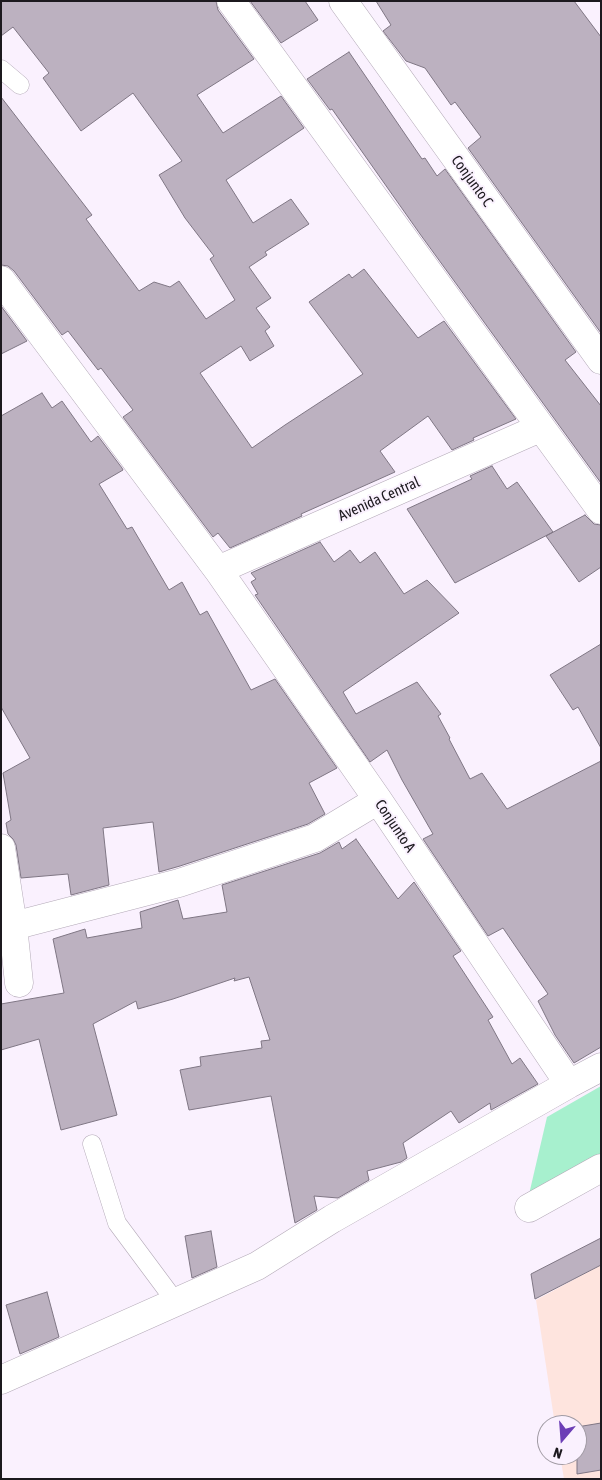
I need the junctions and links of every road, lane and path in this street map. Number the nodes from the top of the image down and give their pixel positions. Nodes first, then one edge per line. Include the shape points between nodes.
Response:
1 (231, 1) edge
2 (343, 1) edge
3 (1, 69) edge
4 (20, 85) dead end
5 (1, 280) edge
6 (601, 360) edge
7 (540, 428) junction
8 (601, 510) edge
9 (218, 570) junction
10 (378, 800) junction
11 (1, 848) edge
12 (13, 926) junction
13 (19, 983) dead end
14 (601, 1067) edge
15 (569, 1084) junction
16 (92, 1144) dead end
17 (601, 1168) edge
18 (530, 1208) dead end
19 (174, 1301) junction
20 (1, 1380) edge

1 - 7 street
2 - 6 street, Conjunto C
3 - 4 lane
5 - 9 street, Conjunto A
7 - 8 street
7 - 9 street, Avenida Central
9 - 10 street, Conjunto A
10 - 12 street via 315,838 179,883
10 - 15 street, Conjunto A
11 - 12 street
12 - 13 street
14 - 15 street
15 - 19 street via 332,1219 257,1266
16 - 19 lane via 117,1223
17 - 18 street
19 - 20 street

